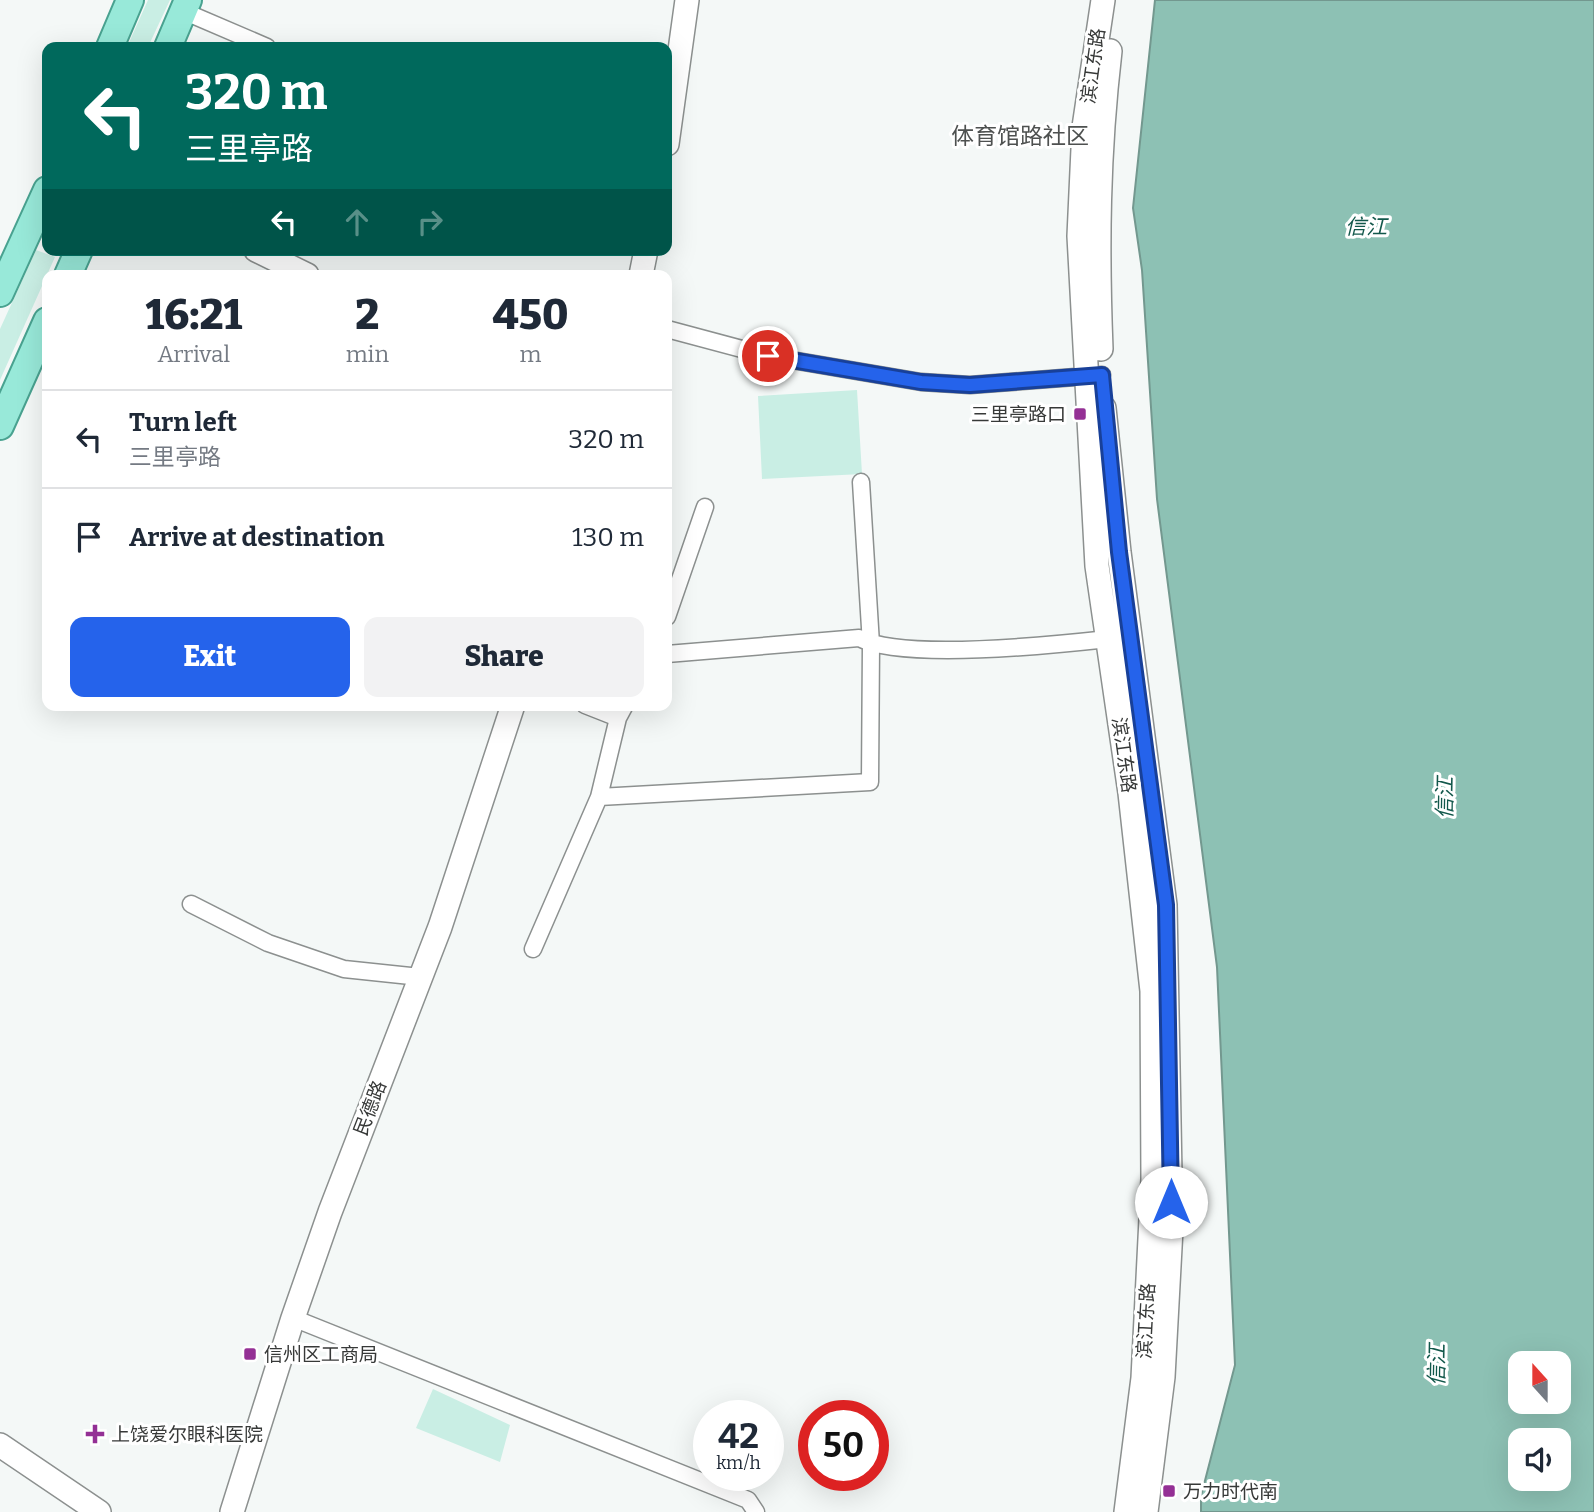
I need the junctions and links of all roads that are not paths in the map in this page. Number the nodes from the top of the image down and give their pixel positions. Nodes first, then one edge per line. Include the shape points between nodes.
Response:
1 (130, 0) edge
2 (687, 0) edge
3 (1103, 0) edge
4 (1117, 0) edge
5 (185, 6) edge
6 (112, 42) edge
7 (170, 42) edge
8 (257, 42) edge
9 (672, 108) edge
10 (42, 201) edge
11 (268, 256) edge
12 (297, 270) edge
13 (0, 293) edge
14 (672, 331) edge
15 (42, 332) edge
16 (1095, 375) junction
17 (0, 426) edge
18 (860, 482) dead end
19 (705, 507) dead end
20 (672, 603) edge
21 (1108, 639) junction
22 (871, 644) junction
23 (672, 654) edge
24 (511, 711) edge
25 (622, 712) edge
26 (599, 797) junction
27 (191, 904) dead end
28 (533, 949) dead end
29 (420, 978) junction
30 (293, 1318) junction
31 (0, 1445) edge
32 (0, 1462) edge
33 (73, 1512) edge
34 (99, 1512) edge
35 (232, 1512) edge
36 (756, 1512) edge
37 (1126, 1512) edge
38 (1146, 1512) edge

1 - 6 main road
2 - 9 main road
3 - 16 main road, 滨江东路 via 1084,127 1079,236
4 - 16 main road, 滨江东路 via 1101,128
5 - 7 main road
5 - 8 street
10 - 13 main road
11 - 12 main road
14 - 16 street via 768,356 921,382 970,385
15 - 17 main road
16 - 21 main road, 滨江东路 via 1097,566
16 - 38 main road, 滨江东路 via 1166,905 1171,1228 1163,1377
18 - 22 street
19 - 20 street
21 - 22 street via 940,648
21 - 37 main road, 滨江东路 via 1152,991 1153,1179 1143,1378
22 - 23 street via 859,638
22 - 26 street via 870,782
24 - 29 main road, 民德路
25 - 26 street
26 - 28 street
27 - 29 street via 268,943 344,969
29 - 30 main road, 民德路
30 - 35 main road, 民德路
30 - 36 street via 748,1500
31 - 34 main road
32 - 33 main road

